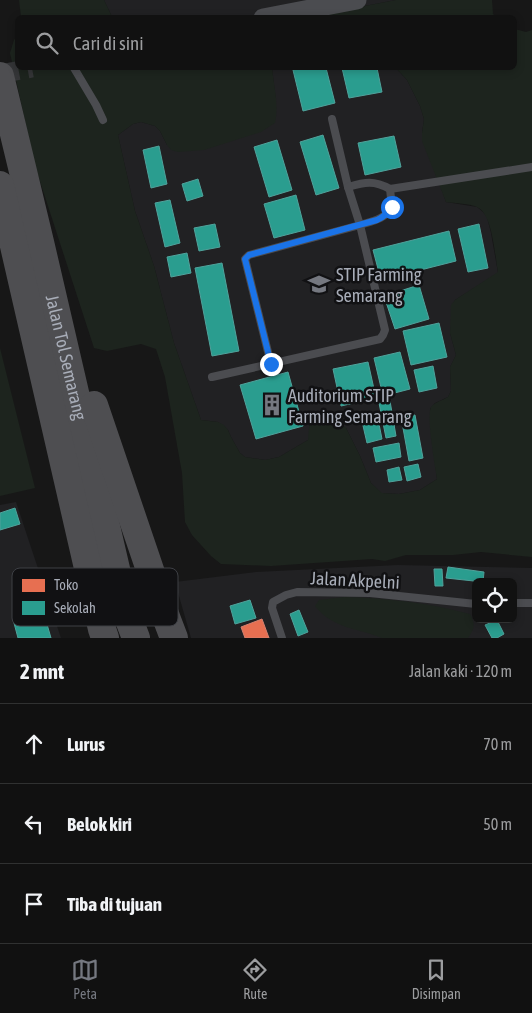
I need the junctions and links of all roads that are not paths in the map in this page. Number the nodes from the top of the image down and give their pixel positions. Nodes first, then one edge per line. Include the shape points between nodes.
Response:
1 (357, 0) edge
2 (308, 4) edge
3 (273, 15) edge
4 (75, 70) edge
5 (0, 76) edge
6 (332, 119) dead end
7 (103, 120) dead end
8 (532, 167) edge
9 (0, 185) edge
10 (348, 187) junction
11 (390, 189) junction
12 (360, 225) junction
13 (40, 242) junction
14 (271, 364) junction
15 (212, 377) dead end
16 (87, 568) edge
17 (116, 568) edge
18 (149, 568) edge
19 (532, 602) edge
20 (517, 603) edge
21 (472, 604) edge
22 (101, 626) edge
23 (131, 626) edge
24 (169, 626) edge
25 (105, 638) edge
26 (136, 638) edge
27 (174, 638) edge
28 (282, 638) edge

1 - 2 street
2 - 3 street
4 - 7 lane
5 - 13 highway, Jalan Tol Semarang
6 - 10 lane
8 - 11 lane
9 - 16 highway, Jalan Tol Semarang
10 - 11 lane via 374,182
10 - 12 lane
11 - 12 lane via 392,207 389,212
12 - 14 lane via 249,255 245,259
12 - 14 lane via 384,335 380,339
13 - 17 highway, Jalan Tol Semarang
13 - 18 highway
14 - 15 lane
19 - 20 lane
21 - 28 lane, Jalan Akpelni via 370,594 297,592 273,602
22 - 25 highway, Jalan Tol Semarang
23 - 26 highway, Jalan Tol Semarang
24 - 27 highway

